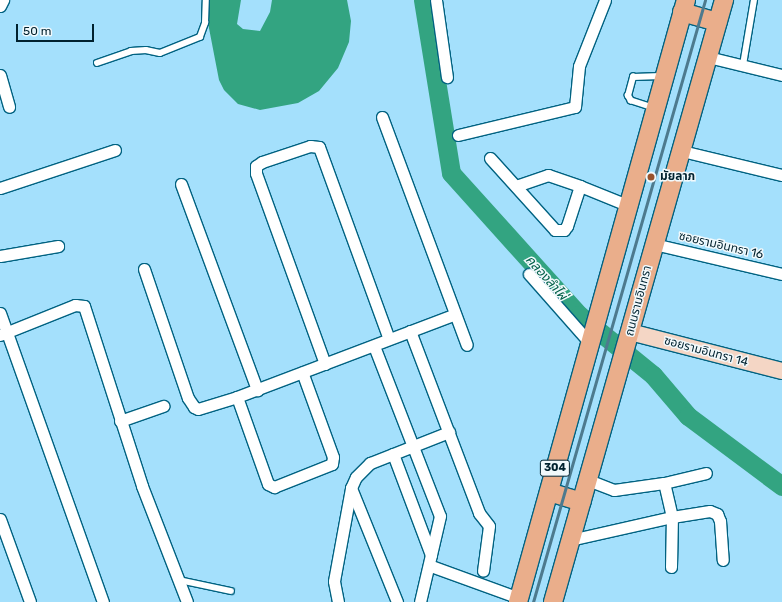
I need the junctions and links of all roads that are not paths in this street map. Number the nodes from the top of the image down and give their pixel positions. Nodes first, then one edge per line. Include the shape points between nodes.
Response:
1 (2, 0) edge
2 (206, 0) edge
3 (436, 0) edge
4 (605, 0) edge
5 (724, 0) edge
6 (754, 0) edge
7 (0, 6) edge
8 (684, 6) edge
9 (718, 22) junction
10 (708, 57) junction
11 (97, 63) dead end
12 (743, 65) junction
13 (0, 75) edge
14 (782, 75) edge
15 (664, 76) junction
16 (447, 77) dead end
17 (8, 107) dead end
18 (653, 108) junction
19 (382, 117) dead end
20 (458, 135) dead end
21 (115, 150) dead end
22 (682, 151) junction
23 (490, 158) dead end
24 (782, 175) edge
25 (181, 184) dead end
26 (516, 186) junction
27 (580, 186) junction
28 (0, 188) edge
29 (626, 205) junction
30 (654, 244) junction
31 (58, 246) dead end
32 (0, 256) edge
33 (144, 269) dead end
34 (529, 274) dead end
35 (782, 274) edge
36 (0, 313) edge
37 (455, 314) junction
38 (410, 331) junction
39 (591, 332) junction
40 (4, 333) edge
41 (389, 339) junction
42 (629, 339) junction
43 (467, 345) dead end
44 (374, 346) junction
45 (325, 364) junction
46 (782, 371) edge
47 (302, 372) junction
48 (257, 390) junction
49 (237, 397) junction
50 (163, 406) dead end
51 (120, 421) junction
52 (449, 432) junction
53 (413, 445) junction
54 (393, 454) junction
55 (706, 473) dead end
56 (588, 480) junction
57 (664, 482) junction
58 (350, 488) junction
59 (548, 492) junction
60 (582, 502) junction
61 (672, 517) junction
62 (0, 519) edge
63 (570, 540) junction
64 (723, 560) dead end
65 (431, 561) junction
66 (671, 567) dead end
67 (483, 571) dead end
68 (179, 580) junction
69 (231, 591) dead end
70 (518, 600) edge
71 (30, 602) edge
72 (103, 602) edge
73 (187, 602) edge
74 (338, 602) edge
75 (397, 602) edge
76 (420, 602) edge
77 (553, 602) edge

1 - 7 street
2 - 11 lane via 206,23 200,37 160,53 146,50 131,51
3 - 16 street
4 - 20 street via 579,66 575,107
5 - 9 main road, ถนนรามอินทรา / 304
6 - 12 lane
8 - 9 main road
8 - 15 main road, 304
9 - 10 main road, ถนนรามอินทรา / 304
10 - 12 street
10 - 22 main road, ถนนรามอินทรา / 304
12 - 14 street
13 - 17 street
15 - 18 main road, 304
15 - 18 lane via 633,77 628,96 631,101
18 - 29 main road, 304
19 - 37 street
21 - 28 street
22 - 24 street
22 - 30 main road, ถนนรามอินทรา / 304
23 - 26 street
25 - 48 street
26 - 27 street via 548,175 555,175
26 - 27 street via 555,230 560,231 567,226
27 - 29 street
29 - 39 main road, 304
30 - 35 street, ซอยรามอินทรา 16
30 - 42 main road, ถนนรามอินทรา / 304
31 - 32 street
33 - 49 street via 191,404 198,408
34 - 39 street
36 - 40 street
37 - 38 street
37 - 43 street
38 - 41 street
38 - 52 street
39 - 59 main road, 304
40 - 51 street via 76,305 84,306
40 - 72 street
41 - 44 street
41 - 45 street via 319,147 310,146 262,162 256,166 256,174
42 - 46 street, ซอยรามอินทรา 14
42 - 56 main road, ถนนรามอินทรา / 304
44 - 45 street
44 - 53 street
45 - 47 street
47 - 48 street
47 - 49 street via 333,457 332,464 274,487 268,484
48 - 49 street
50 - 51 street
51 - 68 street
52 - 53 street
52 - 67 street via 480,513 489,526
53 - 54 street
53 - 65 street via 440,516
54 - 58 street via 370,463 356,477
54 - 65 street
55 - 57 street
56 - 57 street via 614,490
56 - 60 main road, ถนนรามอินทรา / 304
57 - 61 street
58 - 74 street via 334,581
58 - 75 street
59 - 60 main road
59 - 70 main road, 304
60 - 63 main road, ถนนรามอินทรา / 304
61 - 63 street
61 - 64 street via 710,511 717,514 720,521
61 - 66 street
62 - 71 street
63 - 77 main road, ถนนรามอินทรา / 304
65 - 70 street
65 - 76 street
68 - 69 lane
68 - 73 street

